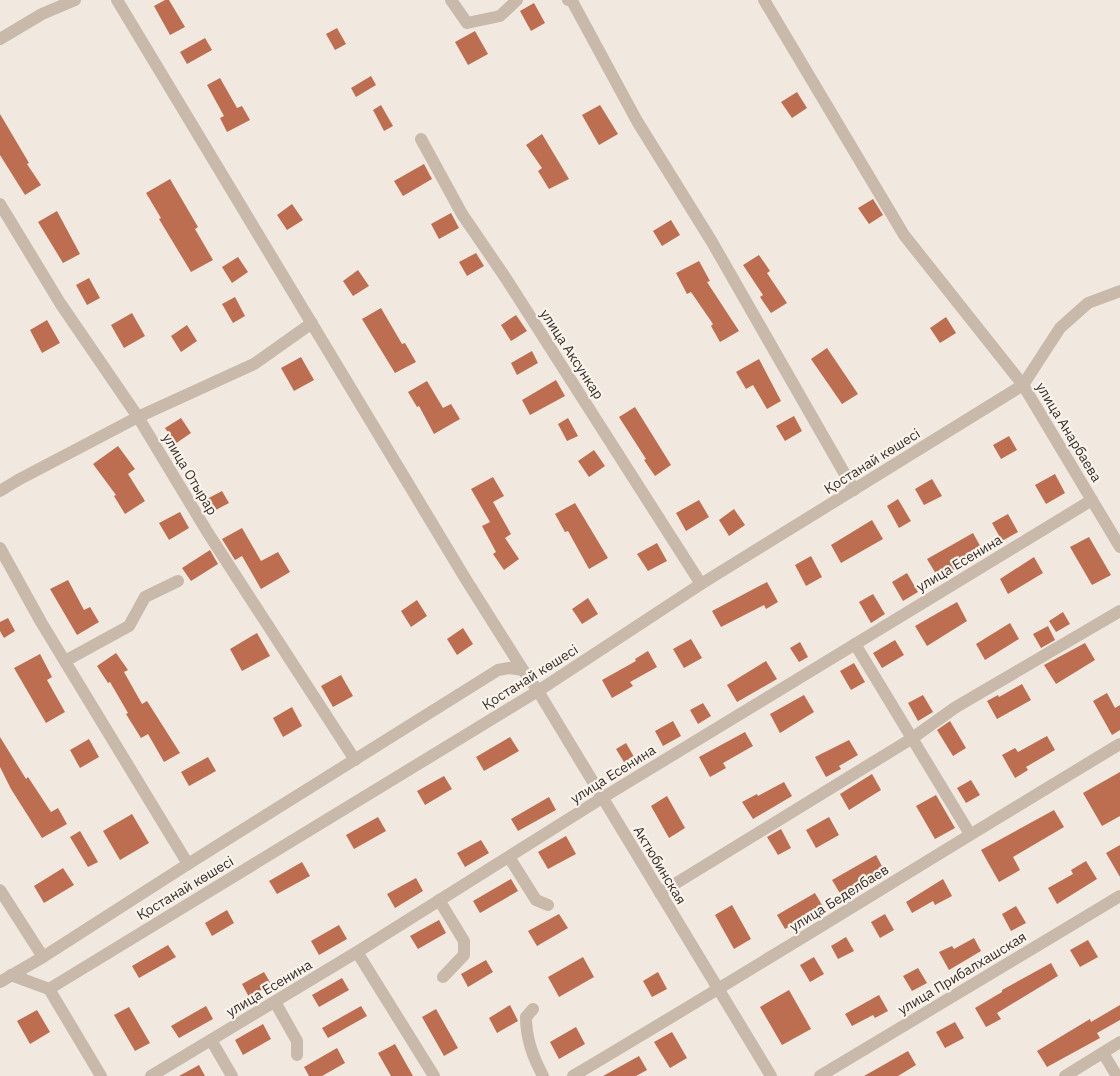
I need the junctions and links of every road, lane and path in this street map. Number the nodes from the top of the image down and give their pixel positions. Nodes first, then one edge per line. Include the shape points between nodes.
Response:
1 (75, 0) edge
2 (117, 0) edge
3 (451, 0) edge
4 (517, 0) edge
5 (568, 0) edge
6 (764, 0) edge
7 (0, 39) edge
8 (421, 139) dead end
9 (0, 204) edge
10 (1120, 291) edge
11 (312, 324) junction
12 (1023, 385) junction
13 (138, 417) junction
14 (854, 490) junction
15 (0, 491) edge
16 (1092, 500) junction
17 (1120, 546) edge
18 (0, 548) edge
19 (178, 581) dead end
20 (701, 584) junction
21 (1120, 611) edge
22 (854, 644) junction
23 (65, 661) junction
24 (523, 670) junction
25 (538, 691) junction
26 (912, 739) junction
27 (1120, 744) edge
28 (355, 760) junction
29 (602, 798) junction
30 (970, 834) junction
31 (509, 857) junction
32 (188, 864) junction
33 (0, 890) edge
34 (660, 893) junction
35 (1120, 896) edge
36 (439, 900) junction
37 (548, 905) dead end
38 (357, 952) junction
39 (43, 957) junction
40 (11, 975) junction
41 (443, 976) dead end
42 (0, 982) edge
43 (49, 989) junction
44 (718, 990) junction
45 (275, 1002) junction
46 (533, 1009) dead end
47 (211, 1040) junction
48 (1120, 1042) edge
49 (1104, 1053) junction
50 (297, 1056) dead end
51 (101, 1076) edge
52 (151, 1076) edge
53 (232, 1076) edge
54 (434, 1076) edge
55 (543, 1076) edge
56 (573, 1076) edge
57 (771, 1076) edge
58 (820, 1076) edge
59 (1065, 1076) edge
60 (1118, 1076) edge

1 - 7 street via 42,14
2 - 11 street, Актюбинская
3 - 4 street via 467,23 500,16
5 - 14 street via 572,1 637,120 712,242
6 - 12 street, улица Анарбаева via 904,235
8 - 20 street, улица Аксункар via 462,214
9 - 13 street, улица Отырар via 60,303
10 - 12 street via 1088,303 1060,328
11 - 13 street via 254,364
11 - 24 street, Актюбинская
12 - 14 street, Қостанай көшесі
12 - 16 street, улица Анарбаева
13 - 15 street
13 - 28 street, улица Отырар via 208,533
14 - 20 street, Қостанай көшесі
16 - 17 street, улица Анарбаева
16 - 22 street, улица Есенина
18 - 23 street
19 - 23 street via 145,597 129,626
20 - 25 street, Қостанай көшесі
21 - 26 street via 956,707
22 - 26 street
22 - 29 street, улица Есенина
23 - 32 street
24 - 25 street, Актюбинская
24 - 28 street via 498,670
25 - 29 street, Актюбинская
25 - 43 street, Қостанай көшесі
26 - 30 street
26 - 34 street
27 - 30 street, улица Беделбаев
28 - 32 street
29 - 31 street, улица Есенина
29 - 34 street, Актюбинская
30 - 44 street, улица Беделбаев
31 - 36 street, улица Есенина
31 - 37 street via 536,900
32 - 39 street
33 - 39 street
34 - 44 street, Актюбинская
35 - 58 street, улица Прибалхашская
36 - 38 street, улица Есенина
36 - 41 street via 464,941 464,955
38 - 45 street, улица Есенина
38 - 54 street
39 - 40 street
40 - 42 street
40 - 43 street
43 - 51 street
44 - 56 street, улица Беделбаев
44 - 57 street, Актюбинская
45 - 47 street, улица Есенина
45 - 50 street via 298,1041
46 - 55 street via 526,1017 528,1038 532,1056
47 - 52 street, улица Есенина
47 - 53 street
48 - 49 street
49 - 59 street
49 - 60 street

